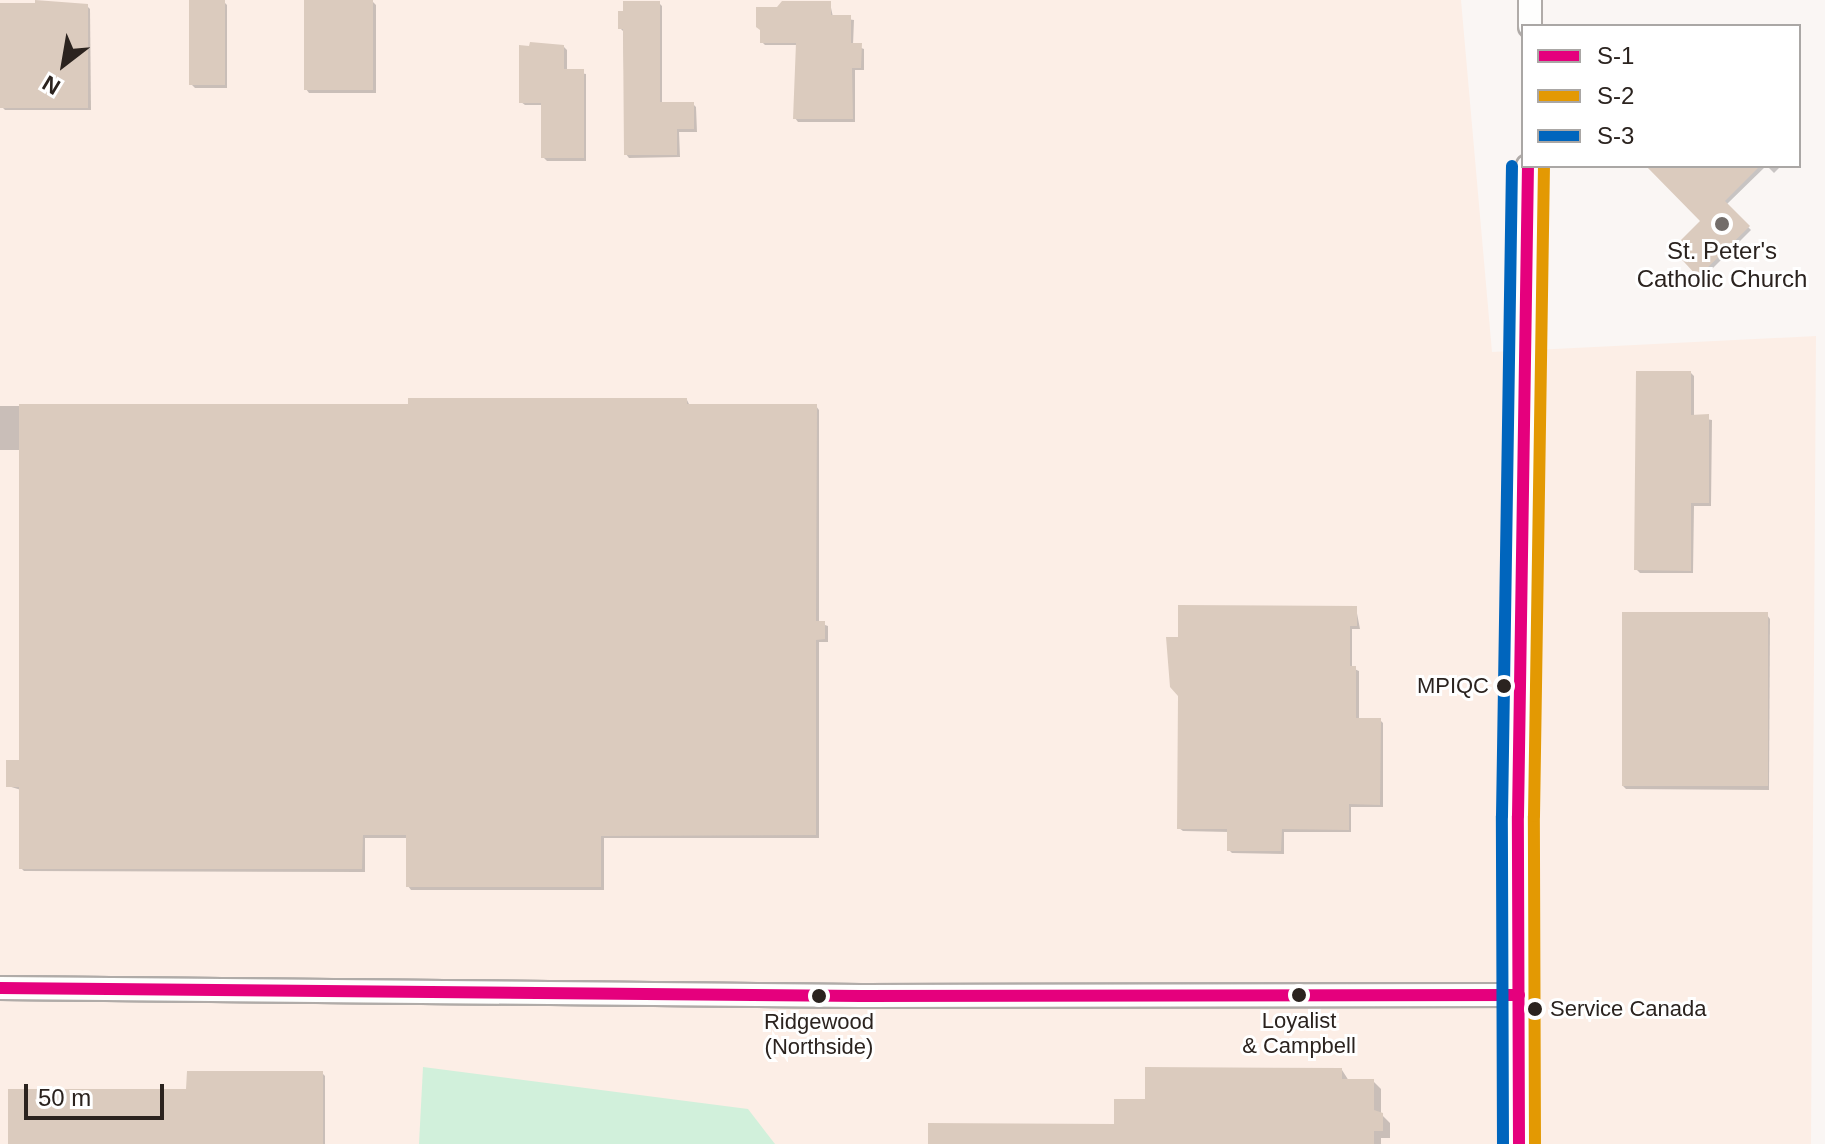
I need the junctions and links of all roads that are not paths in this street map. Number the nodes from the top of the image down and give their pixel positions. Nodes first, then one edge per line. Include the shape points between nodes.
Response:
1 (1530, 0) edge
2 (1530, 24) edge
3 (1528, 168) edge
4 (0, 988) edge
5 (1519, 995) junction
6 (1519, 1144) edge

1 - 2 street
3 - 5 street
4 - 5 street via 861,996
5 - 6 street

